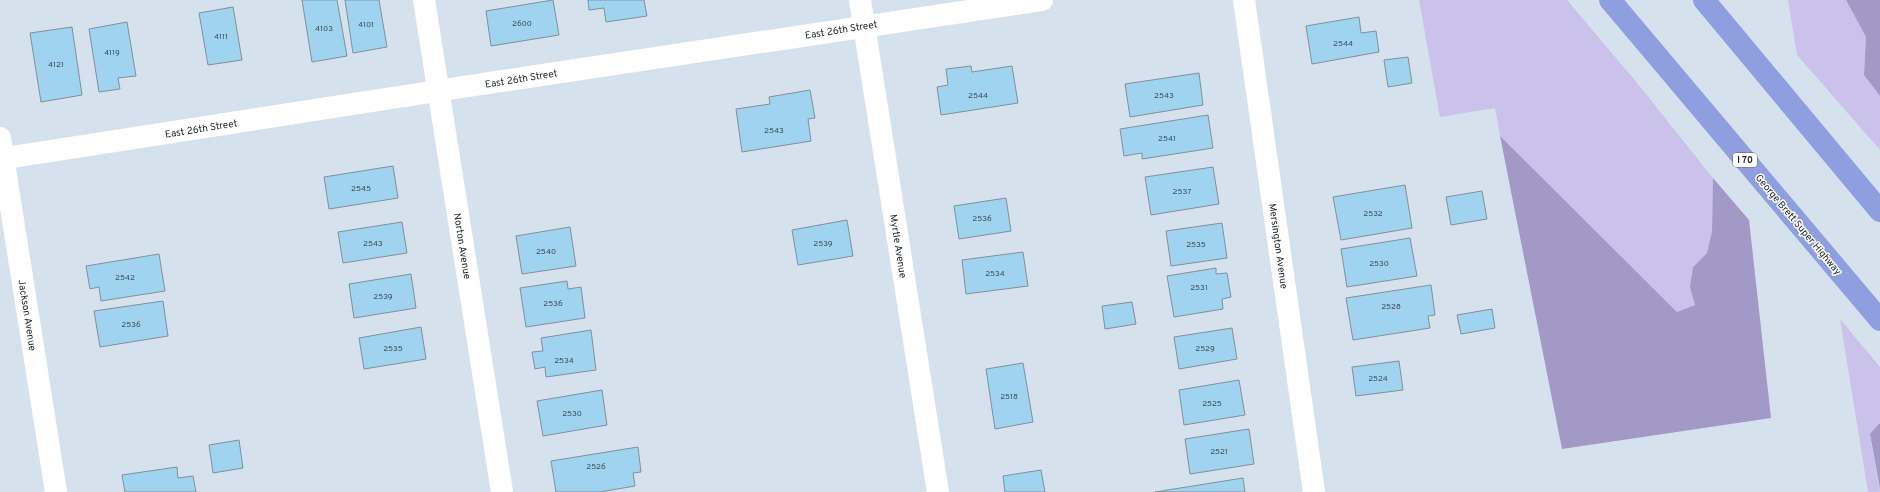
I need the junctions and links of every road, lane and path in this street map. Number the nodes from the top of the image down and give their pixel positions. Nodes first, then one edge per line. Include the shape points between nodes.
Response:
1 (424, 0) edge
2 (860, 0) edge
3 (1042, 0) edge
4 (1244, 0) edge
5 (1610, 0) edge
6 (1704, 0) edge
7 (864, 26) junction
8 (438, 91) junction
9 (0, 138) edge
10 (2, 159) edge
11 (1880, 211) edge
12 (1880, 320) edge
13 (56, 492) edge
14 (502, 492) edge
15 (938, 492) edge
16 (1314, 492) edge

1 - 8 street, Norton Avenue
2 - 7 street, Myrtle Avenue
3 - 7 street, East 26th Street
4 - 16 street, Mersington Avenue
5 - 12 highway, George Brett Super Highway / I 70
6 - 11 highway
7 - 8 street, East 26th Street
7 - 15 street, Myrtle Avenue
8 - 10 street, East 26th Street
8 - 14 street, Norton Avenue
9 - 10 street, Jackson Avenue
10 - 13 street, Jackson Avenue

